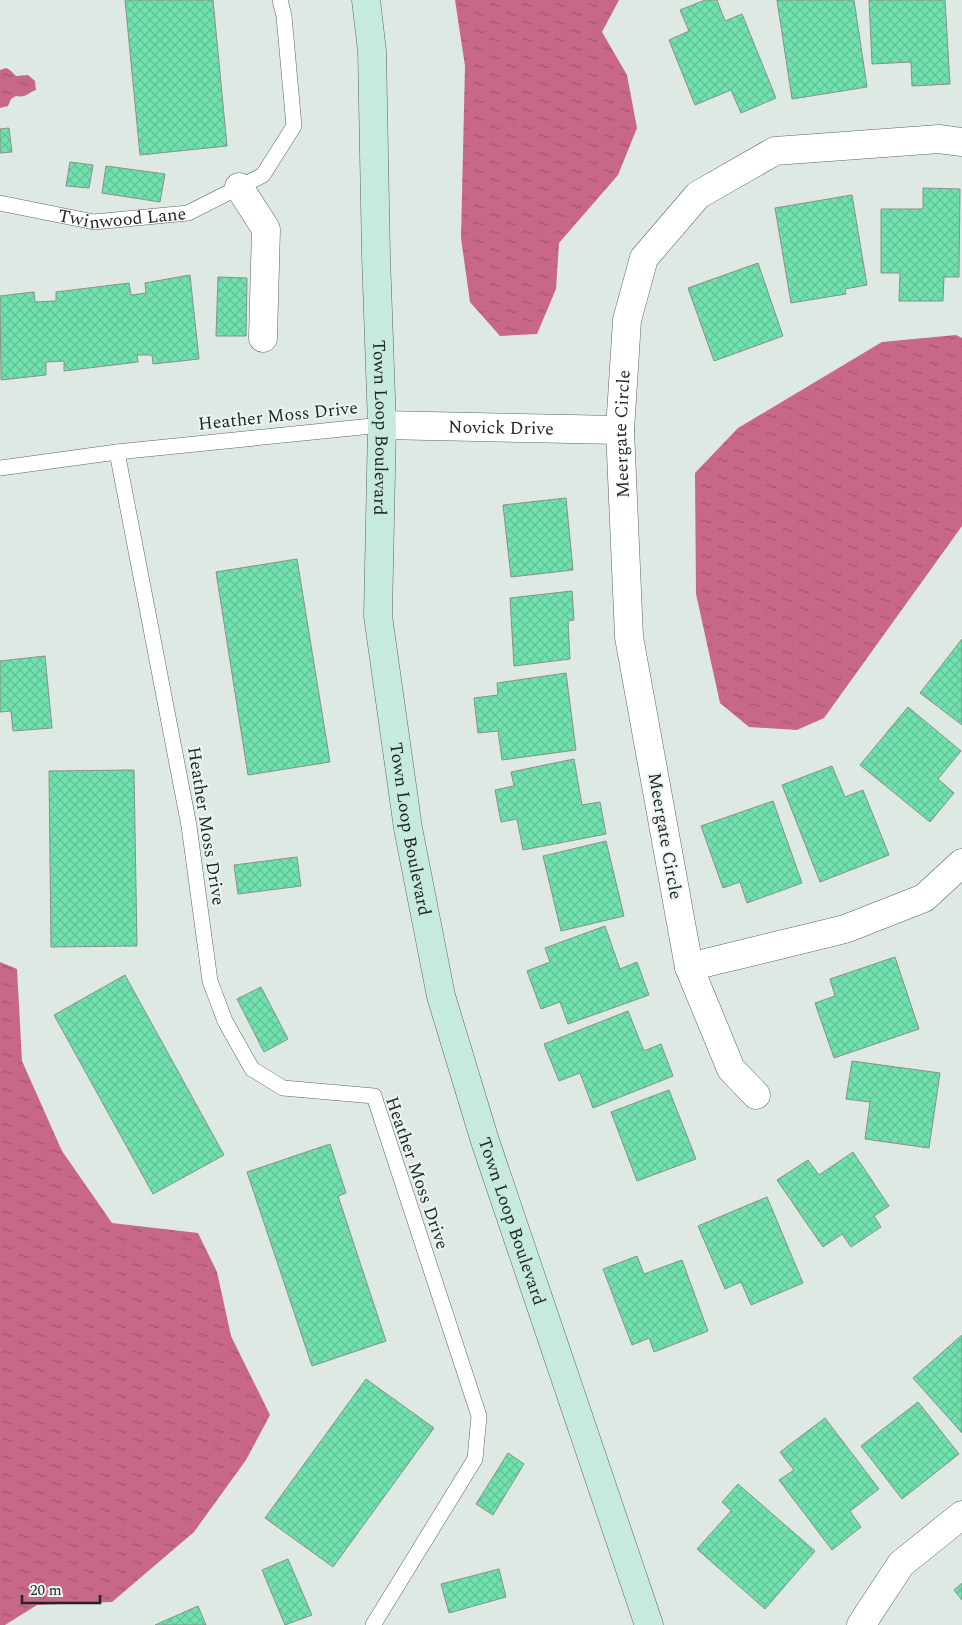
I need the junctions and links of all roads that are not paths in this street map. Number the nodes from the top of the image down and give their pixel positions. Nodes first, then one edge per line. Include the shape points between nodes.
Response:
1 (280, 0) edge
2 (366, 0) edge
3 (962, 142) edge
4 (239, 187) junction
5 (0, 203) edge
6 (263, 338) dead end
7 (382, 424) junction
8 (620, 430) junction
9 (117, 452) junction
10 (0, 468) edge
11 (962, 863) edge
12 (689, 967) junction
13 (756, 1095) dead end
14 (962, 1515) edge
15 (372, 1625) edge
16 (649, 1625) edge
17 (861, 1625) edge

1 - 4 lane, Twinwood Lane via 294,126 263,175
2 - 7 street, Town Loop Boulevard via 372,52
3 - 8 street, Meergate Circle via 939,139 775,151 698,195 644,258 627,320
4 - 5 lane, Twinwood Lane via 188,213 94,222
4 - 6 street via 266,228
7 - 8 street, Novick Drive
7 - 9 lane, Heather Moss Drive
7 - 16 street, Town Loop Boulevard via 378,616 408,828 441,996 485,1141
8 - 12 street, Meergate Circle via 629,636
9 - 10 lane, Heather Moss Drive
9 - 15 lane, Heather Moss Drive via 189,826 210,981 225,1021 252,1069 283,1088 374,1096 479,1416 475,1459
11 - 12 street via 924,898 845,929
12 - 13 street, Meergate Circle via 731,1069
14 - 17 street via 901,1564

